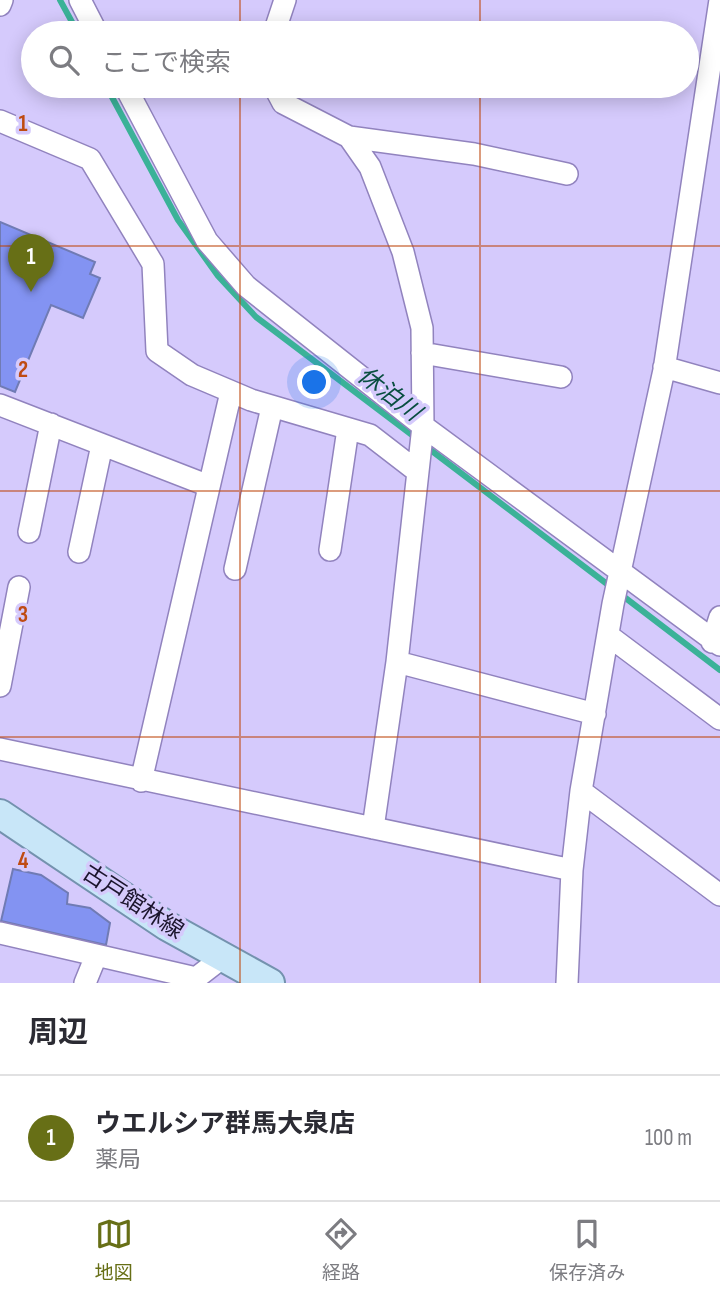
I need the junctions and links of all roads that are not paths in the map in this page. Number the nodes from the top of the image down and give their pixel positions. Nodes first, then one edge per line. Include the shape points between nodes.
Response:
1 (2, 0) edge
2 (80, 0) edge
3 (285, 0) edge
4 (720, 0) edge
5 (0, 5) edge
6 (91, 21) edge
7 (278, 21) edge
8 (717, 36) edge
9 (131, 98) edge
10 (280, 98) edge
11 (0, 121) edge
12 (349, 137) junction
13 (567, 174) dead end
14 (422, 353) junction
15 (664, 367) junction
16 (561, 377) dead end
17 (720, 383) edge
18 (231, 392) junction
19 (0, 405) edge
20 (272, 407) junction
21 (51, 424) junction
22 (423, 426) junction
23 (348, 429) junction
24 (102, 444) junction
25 (418, 464) junction
26 (209, 486) junction
27 (29, 532) dead end
28 (330, 550) dead end
29 (79, 552) dead end
30 (235, 569) dead end
31 (620, 574) junction
32 (19, 587) dead end
33 (720, 617) edge
34 (609, 636) junction
35 (716, 643) edge
36 (397, 662) junction
37 (0, 685) edge
38 (595, 713) junction
39 (720, 719) edge
40 (0, 749) edge
41 (141, 781) junction
42 (581, 791) junction
43 (0, 814) edge
44 (373, 828) junction
45 (572, 870) junction
46 (720, 895) edge
47 (0, 933) edge
48 (96, 956) junction
49 (222, 958) junction
50 (85, 983) edge
51 (270, 983) edge
52 (567, 983) edge

1 - 5 street
2 - 6 street
3 - 7 street
4 - 8 street
8 - 15 street
9 - 22 street via 207,241 246,286
10 - 12 street
11 - 18 street via 90,159 153,264 157,351 192,375
12 - 13 street via 474,154
12 - 14 street via 370,167 403,252 422,328
14 - 16 street
14 - 22 street
15 - 17 street
15 - 31 street
18 - 20 street
18 - 26 street
19 - 21 street
20 - 23 street
20 - 30 street
21 - 24 street
21 - 27 street
22 - 25 street
22 - 31 street
23 - 25 street via 370,435
23 - 28 street
24 - 26 street
24 - 29 street
25 - 36 street
26 - 41 street
31 - 34 street
31 - 35 street
32 - 37 street
33 - 35 street
34 - 38 street
34 - 39 street
36 - 38 street
36 - 44 street
38 - 42 street
40 - 41 street
41 - 44 street
42 - 45 street
42 - 46 street
43 - 49 main road, 古戸館林線
44 - 45 street
45 - 52 street
47 - 48 street
48 - 49 street via 195,978
48 - 50 street
49 - 51 main road, 古戸館林線

